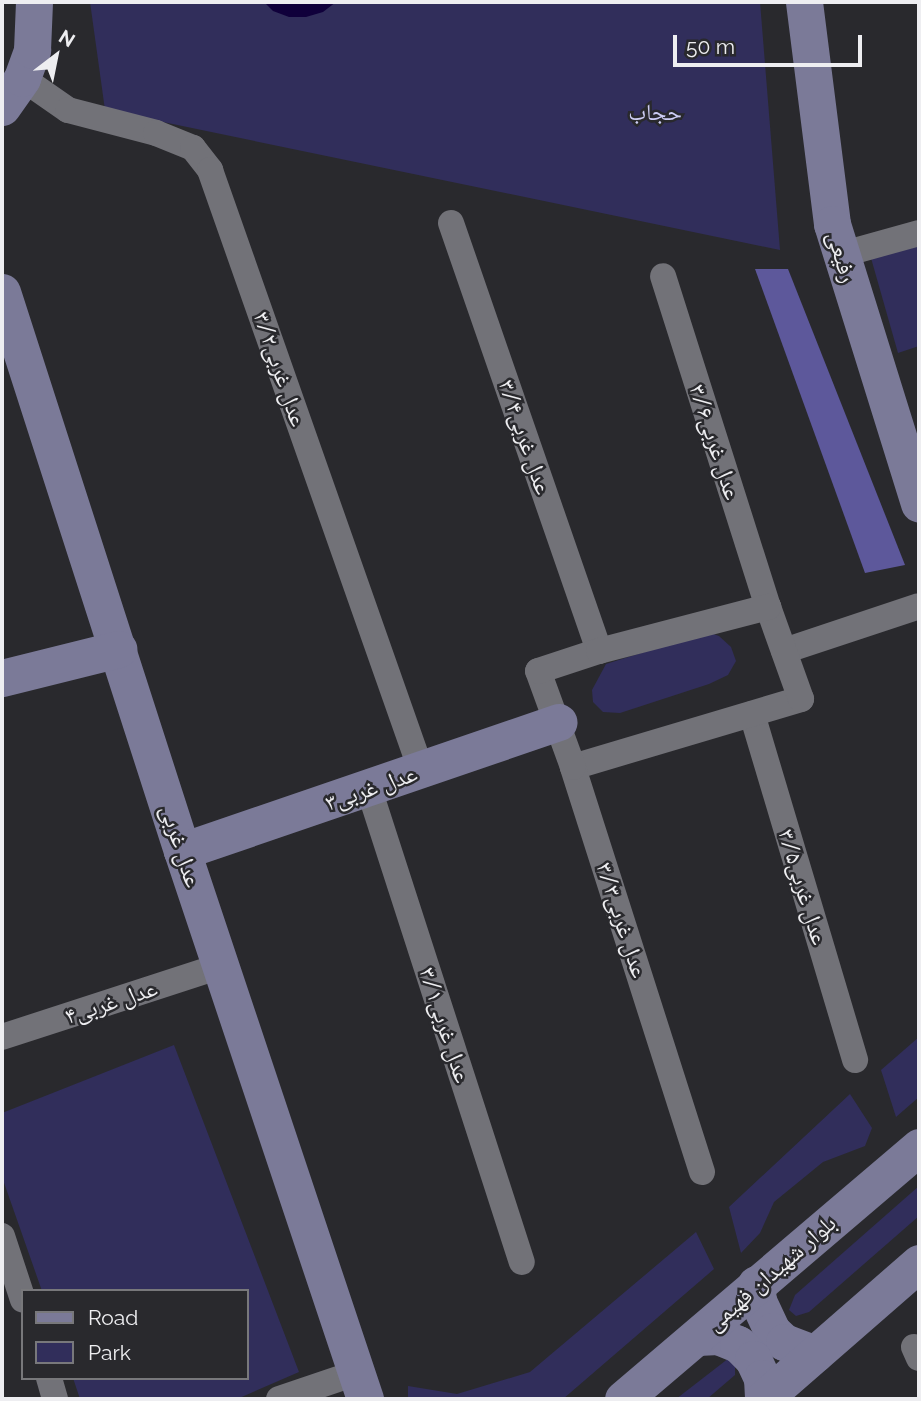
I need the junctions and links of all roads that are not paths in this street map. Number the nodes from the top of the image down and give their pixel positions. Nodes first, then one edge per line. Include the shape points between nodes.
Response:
1 (34, 2) edge
2 (804, 2) edge
3 (12, 92) edge
4 (451, 223) dead end
5 (919, 233) edge
6 (840, 255) junction
7 (663, 276) dead end
8 (5, 307) edge
9 (919, 504) edge
10 (919, 606) edge
11 (768, 607) junction
12 (118, 649) junction
13 (599, 651) junction
14 (783, 651) junction
15 (2, 678) edge
16 (752, 714) junction
17 (558, 722) junction
18 (573, 767) junction
19 (421, 770) junction
20 (369, 789) junction
21 (182, 851) junction
22 (221, 966) junction
23 (2, 1037) edge
24 (855, 1060) dead end
25 (919, 1147) edge
26 (702, 1171) dead end
27 (2, 1236) edge
28 (522, 1262) dead end
29 (919, 1264) edge
30 (756, 1284) junction
31 (21, 1294) edge
32 (697, 1336) junction
33 (815, 1354) junction
34 (49, 1380) edge
35 (361, 1386) edge
36 (55, 1399) edge
37 (279, 1399) edge
38 (623, 1399) edge
39 (763, 1399) edge

1 - 3 street via 32,50
2 - 6 street, رفیعی via 832,224
3 - 19 street, عدل غربی۳/۲ via 156,132 193,148 211,170
4 - 13 street, عدل غربی۳/۴
5 - 6 street
6 - 9 street, رفیعی
7 - 11 street, عدل غربی۳/۶
8 - 12 street, عدل غربی
10 - 14 street
11 - 13 street
11 - 14 street, عدل غربی۳/۶
12 - 15 street
12 - 21 street, عدل غربی
13 - 17 street, عدل غربی۳/۳ via 538,671
14 - 16 street, عدل غربی۳/۶ via 801,699
16 - 18 street
16 - 24 street, عدل غربی۳/۵
17 - 18 street, عدل غربی۳/۳
17 - 19 street, عدل غربی۳
18 - 26 street, عدل غربی۳/۳
19 - 20 street, عدل غربی۳
20 - 21 street, عدل غربی۳
20 - 28 street, عدل غربی۳/۱
21 - 22 street, عدل غربی
22 - 23 street, عدل غربی۴
22 - 35 street, عدل غربی
25 - 30 street, بلوار شهیدان فهیمی
27 - 31 street
29 - 33 street
30 - 32 street, بلوار شهیدان فهیمی
30 - 33 street via 758,1301 772,1331 784,1342
32 - 38 street, بلوار شهیدان فهیمی
32 - 39 street via 718,1336 738,1344 753,1359 762,1378
33 - 39 street
34 - 36 street
35 - 37 street

